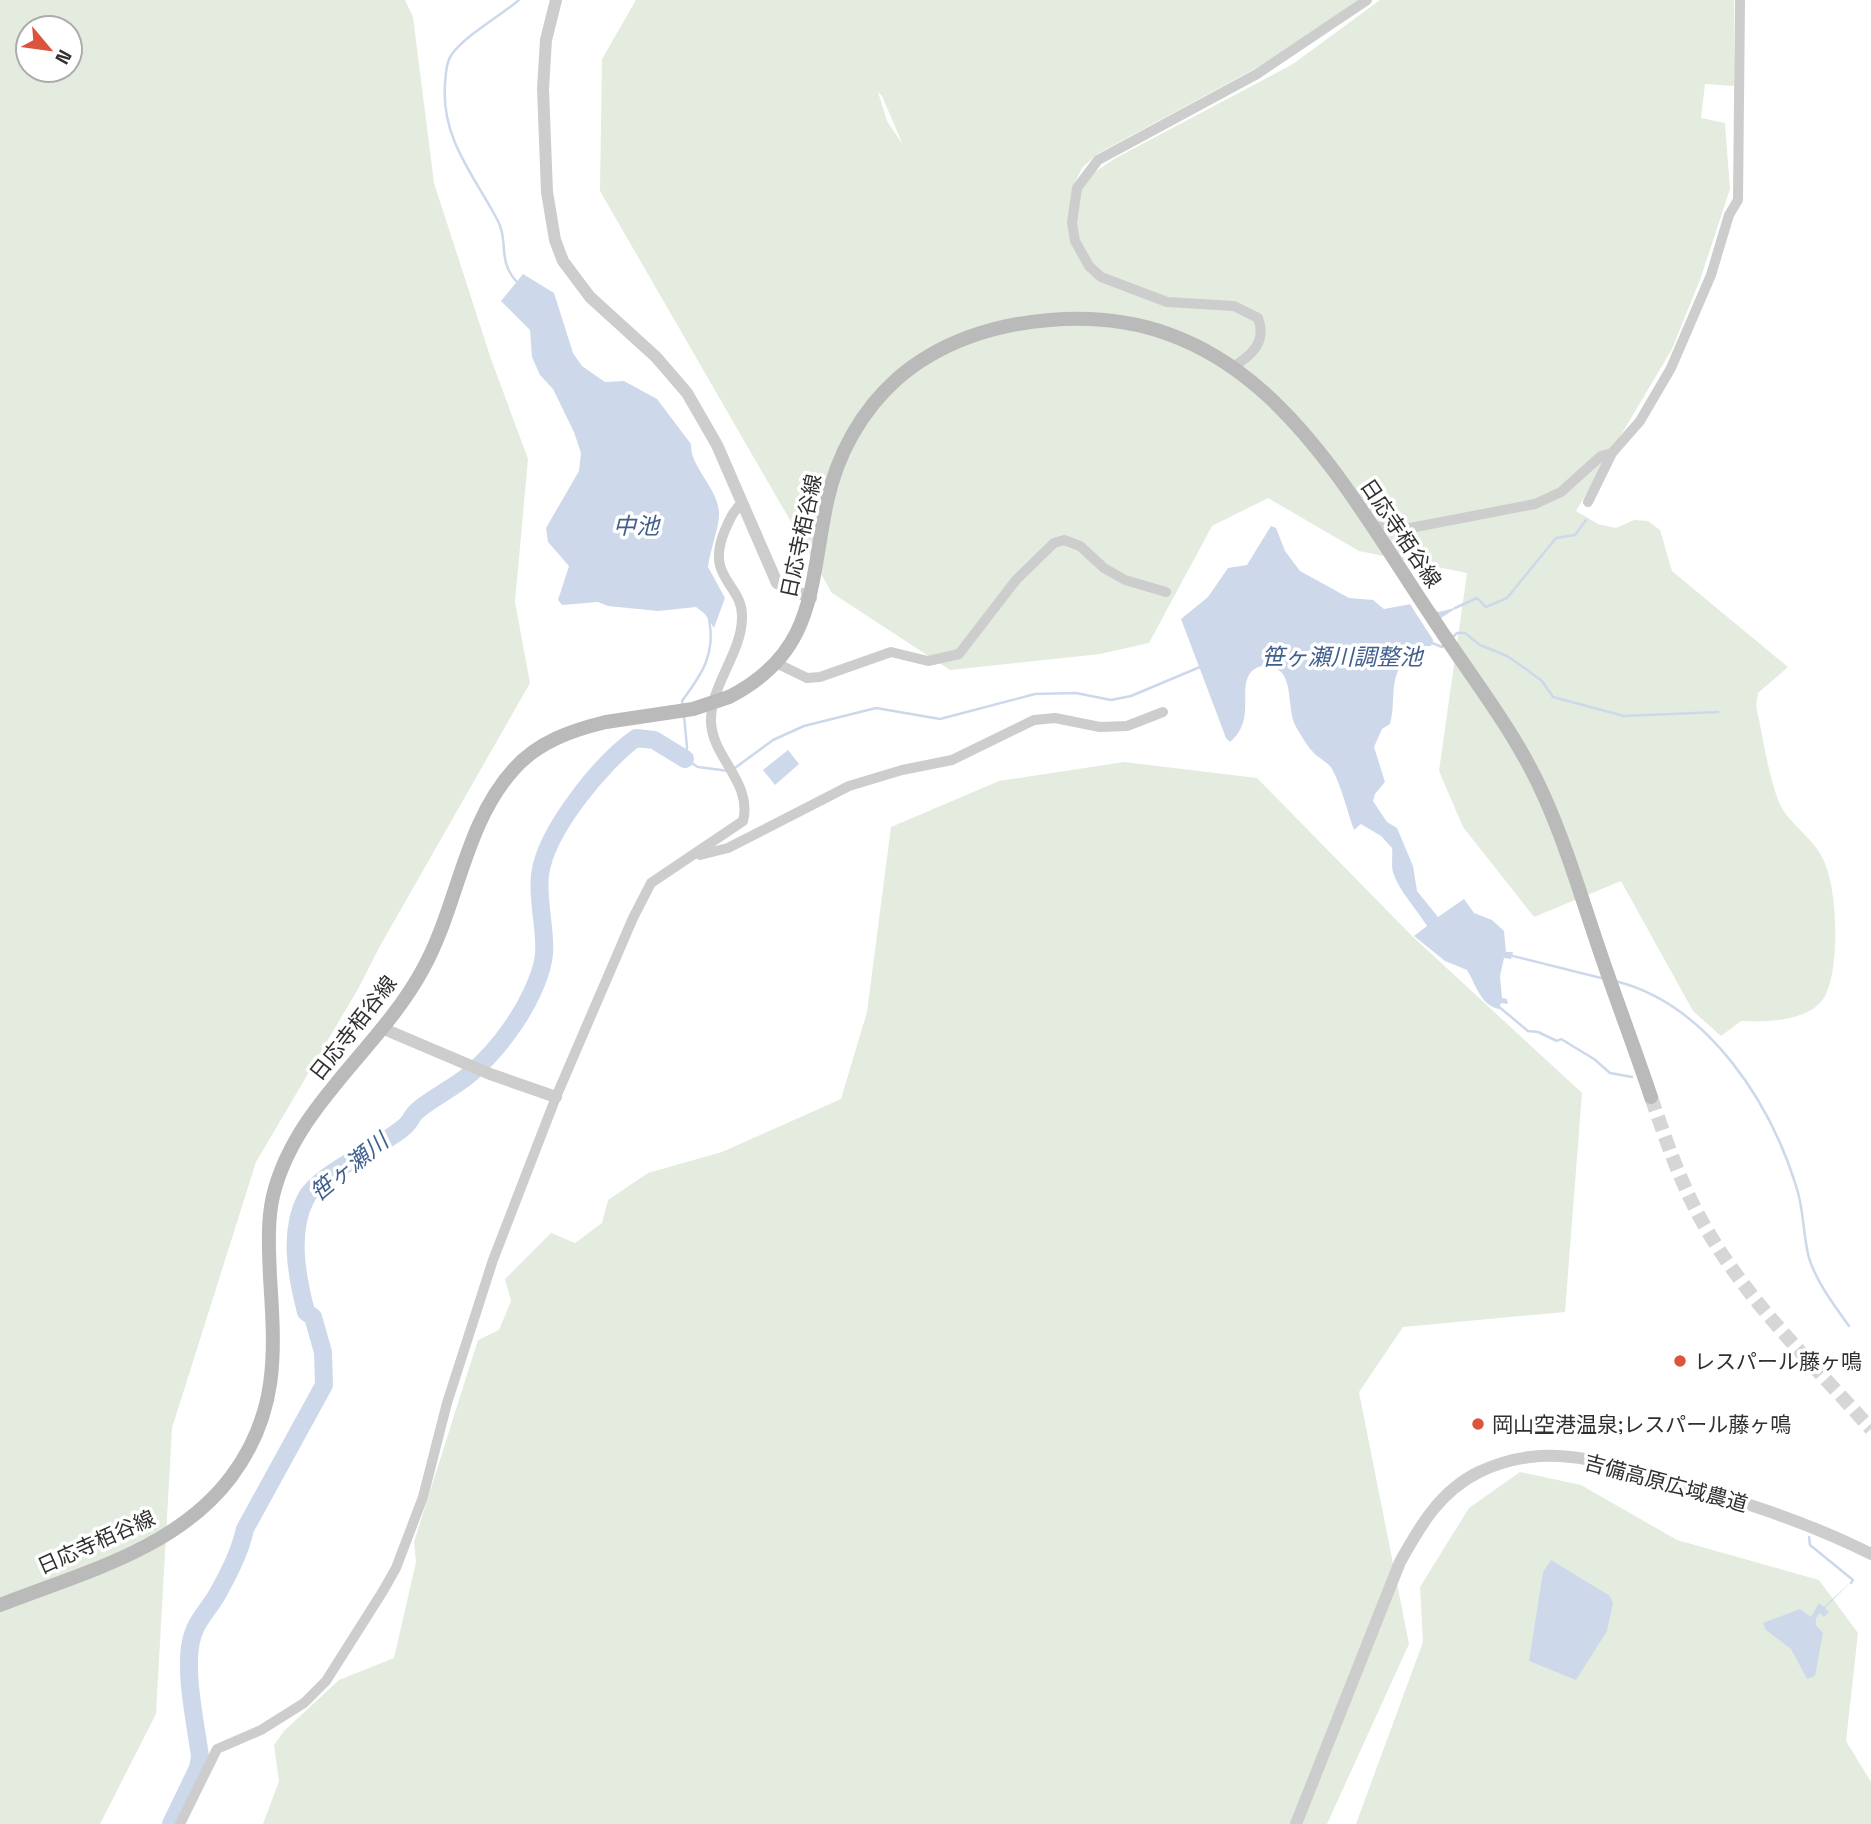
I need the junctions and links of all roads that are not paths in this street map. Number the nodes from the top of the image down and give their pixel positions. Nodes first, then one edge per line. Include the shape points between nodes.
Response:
1 (556, 0) edge
2 (1367, 0) edge
3 (1740, 0) edge
4 (1233, 367) junction
5 (1612, 453) junction
6 (1588, 502) dead end
7 (742, 503) junction
8 (1371, 526) junction
9 (1166, 592) dead end
10 (811, 598) junction
11 (776, 663) junction
12 (1163, 712) dead end
13 (687, 859) junction
14 (384, 1030) junction
15 (556, 1097) junction
16 (1651, 1097) tunnel mouth
17 (1871, 1555) edge
18 (0, 1605) edge
19 (180, 1824) edge
20 (1296, 1824) edge

1 - 7 street via 542,89 547,192 555,240 563,261 590,297 656,357 687,393 718,445
2 - 4 street via 1257,74 1098,160 1077,188 1072,223 1075,241 1101,277 1167,302 1234,306 1258,318 1260,341
3 - 5 street via 1738,200 1671,368 1640,421
4 - 8 main road, 日応寺栢谷線 via 1301,428
4 - 10 main road, 日応寺栢谷線 via 1167,335 1090,319 1003,326 941,349 891,385 848,441 827,500
5 - 6 street
5 - 8 street via 1601,456 1561,492 1535,504 1405,529
7 - 10 street via 777,583
7 - 13 street via 733,511 718,555 743,624 711,719 745,799 743,821
8 - 16 main road, 日応寺栢谷線 via 1544,794
9 - 11 street via 1125,580 1080,546 1064,540 1054,543 1016,580 960,654 928,661 891,652 807,678
10 - 11 main road, 日応寺栢谷線 via 796,636
11 - 14 main road, 日応寺栢谷線, bridge via 729,697 693,709 581,728 549,741 516,766 479,826 425,966
12 - 13 street via 1127,726 1034,720 952,760 849,786 728,848
13 - 15 street via 651,883
14 - 15 street
14 - 18 main road, 日応寺栢谷線 via 317,1107 285,1160 269,1230 274,1366 264,1414 244,1458 215,1496 170,1534 136,1552
15 - 19 street via 493,1260 447,1403 423,1497 396,1568 318,1689 283,1718 217,1749
17 - 20 street, 吉備高原広域農道 via 1790,1518 1619,1466 1532,1457 1479,1472 1441,1499 1400,1562

